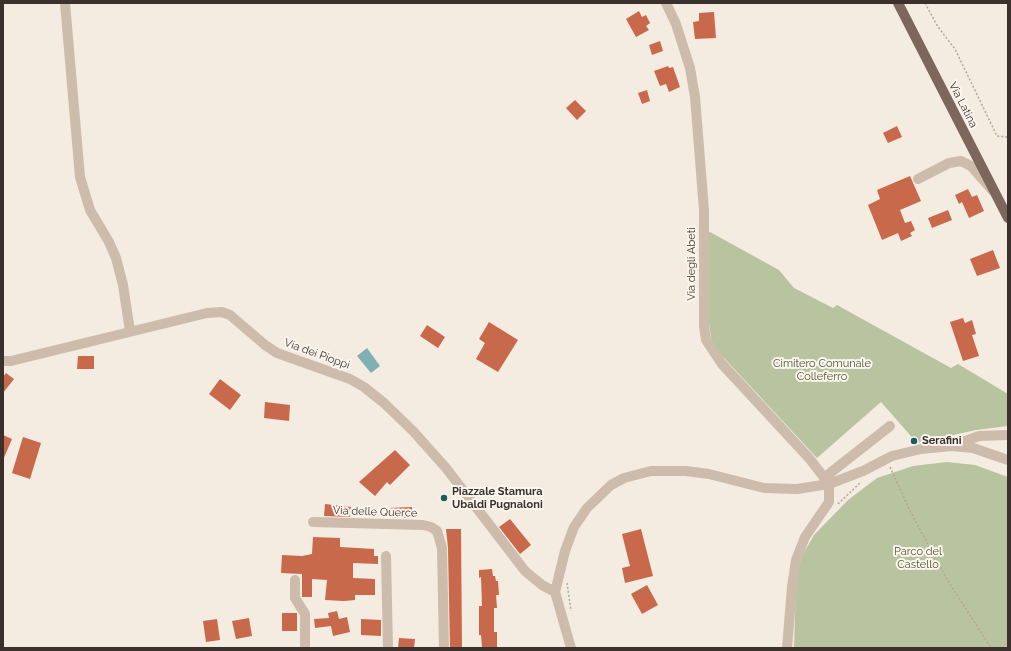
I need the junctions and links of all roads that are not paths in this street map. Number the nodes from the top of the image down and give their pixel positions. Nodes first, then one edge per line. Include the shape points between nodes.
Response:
1 (65, 3) edge
2 (666, 3) edge
3 (898, 3) edge
4 (918, 179) dead end
5 (996, 194) junction
6 (1008, 218) edge
7 (130, 332) junction
8 (7, 361) edge
9 (890, 426) dead end
10 (1008, 435) edge
11 (951, 446) junction
12 (1008, 460) edge
13 (827, 480) junction
14 (313, 522) dead end
15 (386, 556) dead end
16 (295, 580) dead end
17 (555, 592) junction
18 (305, 648) edge
19 (388, 648) edge
20 (444, 648) edge
21 (571, 648) edge
22 (787, 648) edge

1 - 7 street via 81,185 90,210 114,253 123,285
2 - 13 street, Via degli Abeti via 676,24 690,68 695,97 704,210 706,340 710,349 731,374
3 - 5 main road, Via Latina
4 - 5 street via 949,163 962,161 971,166
5 - 6 main road, Via Latina
7 - 8 street, Via dei Pioppi
7 - 17 street, Via dei Pioppi via 203,314 224,313 238,320 278,353 356,382 388,407 428,448 525,571 538,583
9 - 13 street
10 - 11 street via 968,438
11 - 12 street via 979,449
11 - 13 street via 913,450 888,463
13 - 17 street via 809,488 776,489 702,473 668,470 644,472 624,478 598,496 578,521 566,546
13 - 22 street via 829,502 805,537 796,560
14 - 20 street, Via delle Querce via 423,525 437,531 442,548
15 - 19 street
16 - 18 street via 295,598 305,614
17 - 21 street

